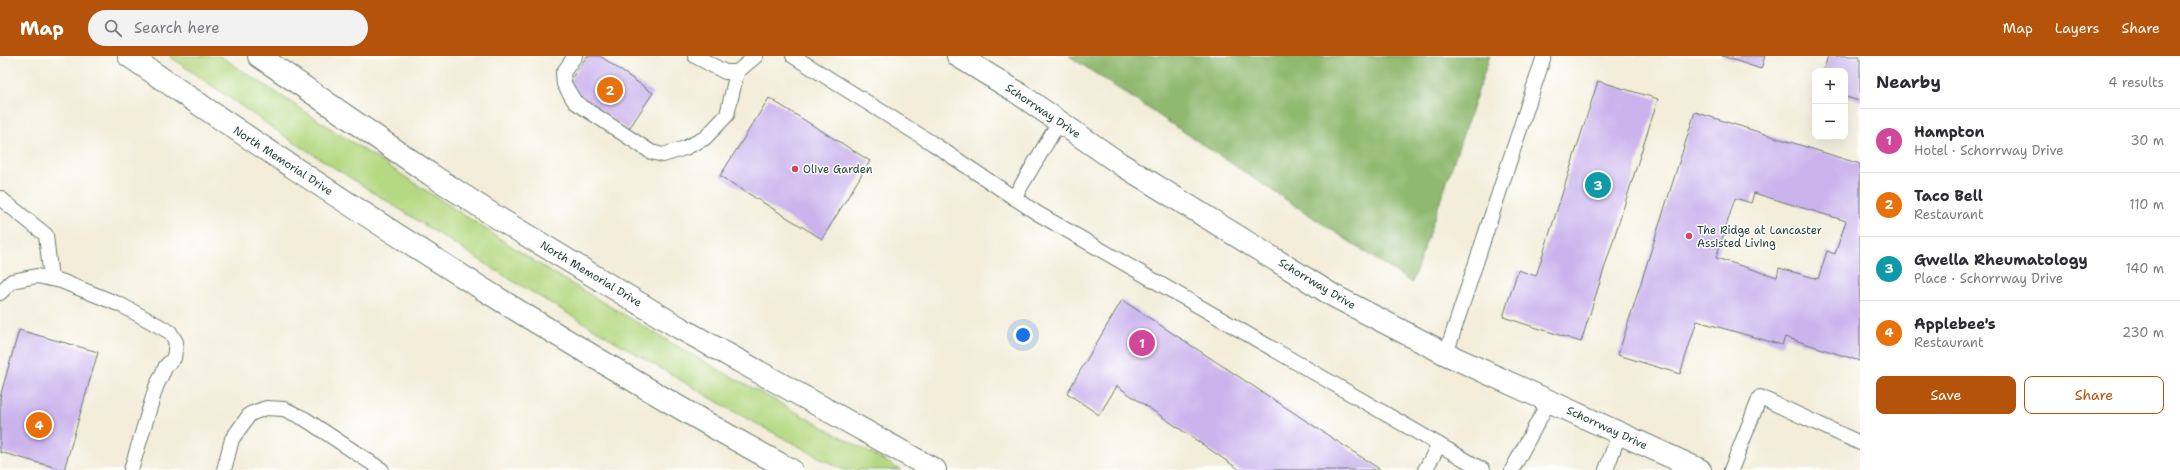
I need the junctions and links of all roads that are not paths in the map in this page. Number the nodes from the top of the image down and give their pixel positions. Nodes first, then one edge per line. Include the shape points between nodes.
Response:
1 (129, 56) edge
2 (259, 56) edge
3 (575, 56) edge
4 (695, 56) edge
5 (756, 56) edge
6 (793, 56) edge
7 (958, 56) edge
8 (1544, 56) edge
9 (737, 72) junction
10 (1059, 122) junction
11 (0, 198) edge
12 (1014, 198) junction
13 (51, 279) junction
14 (0, 293) edge
15 (1446, 354) junction
16 (1548, 401) junction
17 (1619, 434) junction
18 (1860, 442) edge
19 (1440, 445) junction
20 (131, 470) edge
21 (224, 470) edge
22 (382, 470) edge
23 (791, 470) edge
24 (935, 470) edge
25 (1425, 470) edge
26 (1484, 470) edge
27 (1512, 470) edge
28 (1606, 470) edge
29 (1700, 470) edge
30 (1731, 470) edge

1 - 23 main road, North Memorial Drive via 392,233 572,344
2 - 24 main road, North Memorial Drive via 498,218 680,328
3 - 9 lane via 563,73 564,84 575,102 651,152 663,156 705,138 727,115
4 - 9 lane via 725,72
5 - 9 lane
6 - 12 lane
7 - 10 main road, Schorrway Drive
8 - 15 lane
10 - 12 lane
10 - 15 main road, Schorrway Drive via 1334,296
11 - 13 lane via 46,235
12 - 19 lane
13 - 14 lane via 37,276 12,281
13 - 20 lane via 121,305 170,332 176,342 174,358 166,366 156,387
15 - 16 main road, Schorrway Drive
16 - 17 main road, Schorrway Drive
16 - 27 lane
17 - 28 lane
17 - 29 main road, Schorrway Drive
18 - 30 lane via 1760,397
19 - 25 lane
19 - 26 lane
21 - 22 lane via 232,440 250,414 266,408 284,409 305,419

